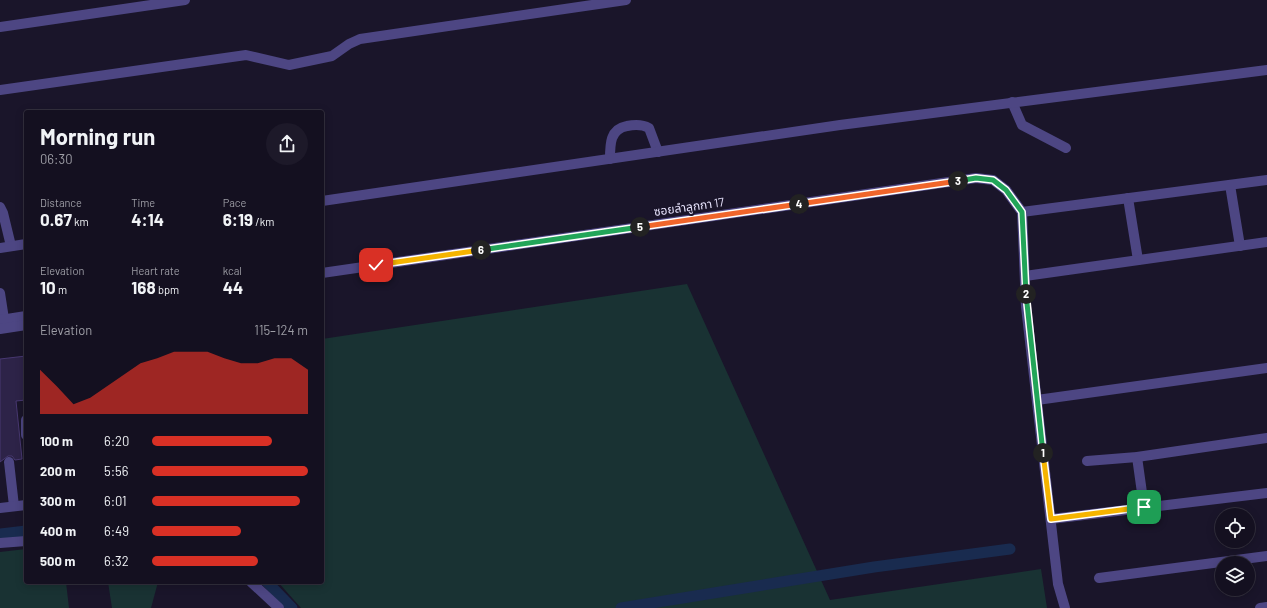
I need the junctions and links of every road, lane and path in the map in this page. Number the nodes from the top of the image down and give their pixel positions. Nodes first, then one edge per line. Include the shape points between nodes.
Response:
1 (185, 0) edge
2 (626, 0) edge
3 (0, 27) edge
4 (1267, 70) edge
5 (0, 90) edge
6 (1012, 102) junction
7 (1066, 148) dead end
8 (658, 152) junction
9 (610, 159) junction
10 (1267, 180) edge
11 (1230, 185) junction
12 (1128, 198) junction
13 (324, 201) edge
14 (0, 207) edge
15 (1022, 212) junction
16 (1267, 242) edge
17 (24, 244) edge
18 (11, 246) junction
19 (1240, 246) junction
20 (0, 248) edge
21 (1138, 260) junction
22 (324, 273) edge
23 (1025, 276) junction
24 (0, 294) edge
25 (24, 316) edge
26 (2, 320) edge
27 (24, 325) edge
28 (0, 329) edge
29 (1267, 368) edge
30 (1037, 400) junction
31 (1267, 438) edge
32 (1137, 457) junction
33 (9, 462) dead end
34 (1086, 462) dead end
35 (1267, 493) edge
36 (24, 504) edge
37 (14, 506) junction
38 (1144, 507) junction
39 (0, 508) edge
40 (1051, 519) junction
41 (24, 541) edge
42 (0, 543) edge
43 (1267, 556) edge
44 (1099, 578) dead end
45 (253, 584) edge
46 (1267, 607) edge
47 (279, 608) edge
48 (1064, 608) edge
49 (1260, 608) edge

1 - 3 street
2 - 5 street via 360,39 332,56 289,64 246,55
4 - 6 street
6 - 7 street via 1022,125
6 - 8 street
8 - 9 street
8 - 9 street via 649,128 642,124 632,125 620,127 611,138
9 - 13 street
10 - 11 street
11 - 12 street
11 - 19 street
12 - 15 street
12 - 21 street
14 - 18 street
15 - 22 street, ซอยลำลูกกา 17 via 1006,190 993,180 976,178
15 - 23 street
16 - 19 street
17 - 18 street
18 - 20 street
19 - 21 street
21 - 23 street
23 - 30 street
24 - 26 street
25 - 26 street
27 - 28 street
29 - 30 street
30 - 40 street
31 - 32 street
32 - 34 street
32 - 38 street
33 - 37 street
35 - 38 street
36 - 37 street
37 - 39 street
38 - 40 street
40 - 48 street via 1058,584
41 - 42 street
43 - 44 street
45 - 47 street
46 - 49 street

